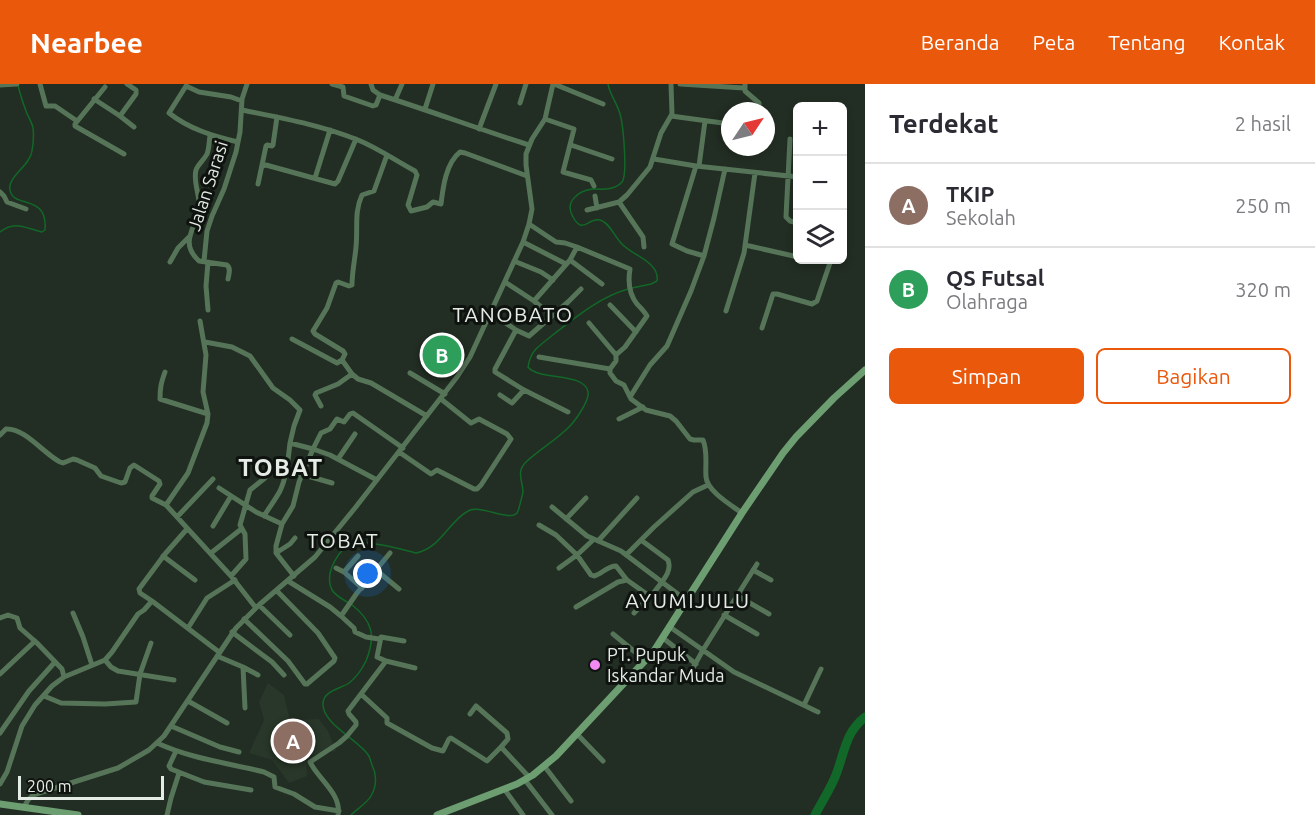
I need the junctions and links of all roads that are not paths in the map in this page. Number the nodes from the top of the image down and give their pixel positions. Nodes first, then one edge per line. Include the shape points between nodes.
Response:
1 (15, 84) edge
2 (40, 84) edge
3 (127, 84) edge
4 (142, 84) edge
5 (247, 84) edge
6 (332, 84) edge
7 (370, 84) edge
8 (402, 84) edge
9 (433, 84) edge
10 (496, 84) edge
11 (526, 84) edge
12 (554, 84) edge
13 (671, 84) edge
14 (680, 84) edge
15 (0, 85) edge
16 (105, 85) edge
17 (715, 85) edge
18 (744, 86) edge
19 (136, 90) junction
20 (380, 94) junction
21 (94, 99) junction
22 (395, 100) junction
23 (242, 101) junction
24 (758, 102) edge
25 (520, 103) dead end
26 (603, 104) dead end
27 (425, 109) junction
28 (242, 111) junction
29 (120, 116) junction
30 (671, 116) junction
31 (277, 117) junction
32 (545, 118) junction
33 (77, 121) junction
34 (705, 121) junction
35 (721, 123) edge
36 (134, 127) dead end
37 (479, 129) junction
38 (330, 130) junction
39 (210, 136) junction
40 (356, 139) junction
41 (790, 139) dead end
42 (238, 142) junction
43 (529, 145) junction
44 (571, 145) junction
45 (124, 154) dead end
46 (387, 155) junction
47 (612, 159) dead end
48 (654, 159) junction
49 (263, 166) junction
50 (697, 166) junction
51 (725, 169) junction
52 (755, 173) junction
53 (527, 176) junction
54 (789, 176) junction
55 (793, 176) edge
56 (315, 178) junction
57 (258, 184) dead end
58 (594, 186) dead end
59 (0, 192) edge
60 (595, 196) dead end
61 (620, 202) junction
62 (597, 208) junction
63 (26, 209) dead end
64 (587, 210) dead end
65 (793, 222) edge
66 (530, 224) junction
67 (189, 237) junction
68 (523, 242) junction
69 (745, 245) junction
70 (577, 247) junction
71 (644, 248) dead end
72 (704, 256) junction
73 (793, 256) edge
74 (514, 261) junction
75 (170, 262) dead end
76 (206, 262) junction
77 (568, 262) junction
78 (830, 264) edge
79 (228, 279) dead end
80 (553, 280) junction
81 (505, 282) junction
82 (602, 284) dead end
83 (581, 289) dead end
84 (534, 301) junction
85 (610, 305) dead end
86 (208, 310) dead end
87 (726, 311) dead end
88 (491, 313) junction
89 (552, 316) junction
90 (200, 321) dead end
91 (589, 323) dead end
92 (762, 328) dead end
93 (516, 330) junction
94 (636, 332) junction
95 (292, 339) dead end
96 (205, 342) junction
97 (616, 355) junction
98 (539, 357) dead end
99 (342, 360) junction
100 (610, 369) junction
101 (865, 370) edge
102 (165, 372) dead end
103 (410, 372) dead end
104 (352, 374) junction
105 (524, 390) junction
106 (500, 395) dead end
107 (443, 396) junction
108 (630, 397) junction
109 (321, 406) dead end
110 (643, 407) junction
111 (568, 412) dead end
112 (208, 414) junction
113 (427, 416) junction
114 (619, 419) dead end
115 (355, 434) dead end
116 (0, 435) edge
117 (290, 443) junction
118 (313, 449) junction
119 (401, 450) junction
120 (338, 459) junction
121 (287, 470) junction
122 (302, 476) junction
123 (265, 478) dead end
124 (213, 479) dead end
125 (377, 480) junction
126 (332, 483) dead end
127 (708, 485) junction
128 (219, 488) dead end
129 (231, 496) junction
130 (586, 498) dead end
131 (637, 498) dead end
132 (166, 506) junction
133 (246, 506) junction
134 (552, 507) dead end
135 (742, 513) junction
136 (264, 516) junction
137 (177, 517) junction
138 (566, 519) junction
139 (282, 524) junction
140 (539, 525) dead end
141 (213, 526) dead end
142 (187, 529) junction
143 (240, 530) dead end
144 (295, 538) dead end
145 (641, 540) junction
146 (596, 541) junction
147 (211, 553) junction
148 (276, 553) junction
149 (390, 553) dead end
150 (577, 555) junction
151 (626, 555) junction
152 (163, 556) junction
153 (358, 556) dead end
154 (757, 564) dead end
155 (336, 568) dead end
156 (559, 568) dead end
157 (376, 570) junction
158 (753, 570) junction
159 (344, 572) junction
160 (294, 576) junction
161 (233, 578) junction
162 (195, 580) dead end
163 (627, 580) junction
164 (771, 580) dead end
165 (288, 581) junction
166 (661, 582) junction
167 (362, 588) junction
168 (399, 590) dead end
169 (277, 591) junction
170 (651, 595) junction
171 (736, 595) junction
172 (687, 600) junction
173 (152, 601) junction
174 (258, 607) junction
175 (576, 607) dead end
176 (73, 613) dead end
177 (634, 613) dead end
178 (769, 614) dead end
179 (724, 615) junction
180 (341, 616) junction
181 (0, 618) edge
182 (244, 619) junction
183 (670, 627) junction
184 (188, 628) junction
185 (232, 632) junction
186 (613, 634) dead end
187 (757, 634) dead end
188 (290, 635) dead end
189 (663, 638) junction
190 (375, 639) junction
191 (35, 641) junction
192 (404, 641) dead end
193 (151, 643) dead end
194 (703, 650) junction
195 (218, 654) junction
196 (105, 660) junction
197 (646, 661) junction
198 (55, 662) junction
199 (386, 662) junction
200 (696, 664) junction
201 (92, 665) junction
202 (243, 667) junction
203 (415, 668) dead end
204 (822, 669) dead end
205 (0, 674) edge
206 (140, 674) junction
207 (258, 675) dead end
208 (284, 675) dead end
209 (689, 675) dead end
210 (64, 677) junction
211 (174, 680) dead end
212 (361, 694) junction
213 (44, 696) junction
214 (12, 701) dead end
215 (188, 701) junction
216 (19, 704) junction
217 (804, 705) junction
218 (245, 708) dead end
219 (31, 711) junction
220 (818, 712) dead end
221 (470, 714) dead end
222 (227, 723) dead end
223 (171, 726) junction
224 (0, 734) edge
225 (577, 734) junction
226 (158, 743) junction
227 (501, 747) junction
228 (176, 751) junction
229 (239, 752) dead end
230 (603, 761) dead end
231 (545, 766) junction
232 (0, 767) edge
233 (8, 769) junction
234 (179, 773) junction
235 (527, 779) junction
236 (0, 784) edge
237 (250, 790) dead end
238 (505, 790) junction
239 (571, 801) dead end
240 (0, 804) edge
241 (24, 807) junction
242 (42, 812) edge
243 (338, 813) edge
244 (78, 815) edge
245 (167, 815) edge
246 (437, 815) edge
247 (523, 815) edge
248 (552, 815) edge

1 - 15 street
2 - 33 street via 46,106 55,106
3 - 19 street
4 - 19 street
5 - 23 street, Jalan Sarasi
6 - 20 street via 343,87 344,96 373,106
7 - 20 street
8 - 22 street
9 - 27 street
10 - 37 street
11 - 25 street
12 - 26 street
12 - 32 street
13 - 30 street
14 - 17 street
16 - 21 street
17 - 18 street
18 - 24 street
19 - 29 street
20 - 22 street
21 - 29 street
21 - 33 street
22 - 27 street
23 - 28 street, Jalan Sarasi
23 - 39 street via 184,87 169,113
27 - 37 street
28 - 31 street
28 - 42 street, Jalan Sarasi
29 - 36 street
30 - 34 street
30 - 48 street via 661,133
31 - 38 street
31 - 49 street via 273,145 266,146
32 - 43 street
32 - 44 street via 574,129
33 - 45 street via 76,127
34 - 35 street
34 - 50 street
37 - 43 street
38 - 40 street
38 - 56 street
39 - 42 street
39 - 67 street via 207,153 196,172 199,208
40 - 46 street
40 - 56 street via 337,183
41 - 54 street
42 - 76 street, Jalan Sarasi via 209,223
43 - 53 street
44 - 47 street
44 - 58 street via 564,173 591,180
46 - 53 street via 417,174 408,205 411,211 433,202 441,204 445,177 460,152
46 - 99 street via 374,191 361,195 357,208 352,285 336,283 313,331 343,351
48 - 50 street
48 - 61 street
49 - 56 street
49 - 57 street
50 - 51 street
50 - 72 street via 672,244
51 - 52 street
51 - 72 street
52 - 54 street
52 - 69 street
53 - 66 street
54 - 55 street
54 - 65 street via 786,217
59 - 63 street via 7,202
60 - 62 street
61 - 62 street
61 - 71 street via 643,237
62 - 64 street
66 - 68 street
66 - 70 street via 556,242
67 - 75 street
67 - 76 street via 196,259
68 - 74 street
68 - 77 street
69 - 73 street
69 - 87 street
70 - 77 street
70 - 94 street via 629,268 634,300 647,316
72 - 108 street via 667,346
74 - 80 street
74 - 81 street
76 - 79 street via 227,265
76 - 86 street, Jalan Sarasi
77 - 80 street
77 - 82 street
78 - 92 street via 817,301 812,304 774,293
80 - 84 street
81 - 84 street
81 - 88 street
83 - 89 street
84 - 89 street
85 - 94 street
88 - 93 street
88 - 107 street via 470,357
89 - 93 street via 530,336
90 - 96 street
91 - 97 street
93 - 105 street via 495,371
94 - 97 street
95 - 99 street via 337,363
96 - 112 street via 203,392
96 - 117 street via 232,347 250,356 273,388 300,410
97 - 100 street
98 - 100 street
99 - 104 street
100 - 108 street
101 - 135 street via 796,437
102 - 112 street via 160,399
103 - 107 street
104 - 109 street via 315,394
104 - 113 street
105 - 106 street via 512,404
105 - 111 street
107 - 113 street
107 - 119 street via 471,423 479,419 511,439 481,485 474,489 438,470 429,474
108 - 110 street
110 - 114 street
110 - 127 street via 670,416 690,439 703,440
112 - 132 street via 188,473
113 - 119 street
115 - 120 street
116 - 132 street via 11,429 30,438 60,462 77,460 95,468 101,476 122,483 134,465 159,481 152,497
117 - 118 street
117 - 121 street
118 - 119 street via 321,433 337,419 345,422 351,413
118 - 120 street
118 - 122 street
119 - 125 street
120 - 125 street
121 - 122 street
121 - 136 street
122 - 126 street
122 - 139 street via 293,506
123 - 133 street via 250,490
124 - 137 street
125 - 160 street via 315,558
127 - 135 street
127 - 145 street via 693,492
128 - 129 street
129 - 133 street
129 - 141 street
130 - 138 street
131 - 146 street
132 - 137 street
133 - 136 street
133 - 161 street via 240,525 245,534 246,559
134 - 138 street
135 - 172 street
136 - 139 street
137 - 142 street
138 - 146 street
139 - 148 street
140 - 150 street
142 - 147 street
142 - 152 street
143 - 147 street
144 - 148 street
145 - 151 street
145 - 166 street via 670,564
146 - 150 street
146 - 151 street
147 - 161 street
148 - 160 street
149 - 157 street
150 - 156 street
150 - 163 street via 594,576 616,566
151 - 166 street
152 - 162 street
152 - 173 street via 139,590
153 - 159 street
154 - 158 street
155 - 159 street
157 - 167 street
157 - 168 street
158 - 164 street
158 - 171 street
159 - 167 street
160 - 165 street
161 - 174 street
161 - 184 street via 207,598
163 - 170 street
163 - 175 street
165 - 169 street
165 - 180 street
166 - 170 street
166 - 172 street
167 - 180 street
169 - 174 street
169 - 182 street via 318,633 335,658 307,684
170 - 177 street
171 - 178 street
171 - 179 street
172 - 183 street
173 - 184 street
173 - 196 street
174 - 182 street
174 - 188 street
176 - 201 street
179 - 187 street
179 - 194 street
180 - 190 street via 356,633
181 - 191 street via 15,617 20,628
182 - 185 street
183 - 189 street
183 - 194 street
184 - 195 street
185 - 195 street
185 - 208 street
186 - 197 street
189 - 197 street
189 - 200 street
190 - 192 street
190 - 199 street via 378,659
191 - 198 street
191 - 205 street
193 - 206 street
194 - 200 street
194 - 217 street via 734,672
195 - 202 street
195 - 215 street
196 - 201 street
196 - 206 street via 114,669
197 - 225 street
198 - 210 street
198 - 216 street
199 - 203 street
199 - 212 street
200 - 209 street
201 - 210 street
202 - 207 street
202 - 218 street
204 - 217 street
206 - 211 street
206 - 213 street via 135,702 61,704
210 - 213 street
212 - 227 street via 387,718 387,723 432,748 443,751 451,738 488,761
212 - 243 street via 348,713 357,725 310,763 333,794
213 - 219 street
214 - 216 street
215 - 222 street
215 - 223 street
216 - 219 street
216 - 224 street
217 - 220 street
219 - 233 street
221 - 227 street via 476,706 507,733 508,739
223 - 226 street
223 - 229 street
225 - 230 street
225 - 231 street
226 - 228 street
226 - 241 street via 118,768 33,795
227 - 235 street
228 - 234 street via 169,767
228 - 243 street via 264,772 274,777 275,787 310,805
231 - 235 street
231 - 239 street
232 - 233 street
233 - 236 street
234 - 237 street via 211,784
234 - 245 street
235 - 238 street
235 - 248 street
238 - 246 street
238 - 247 street
240 - 241 street
241 - 242 street
242 - 244 street

